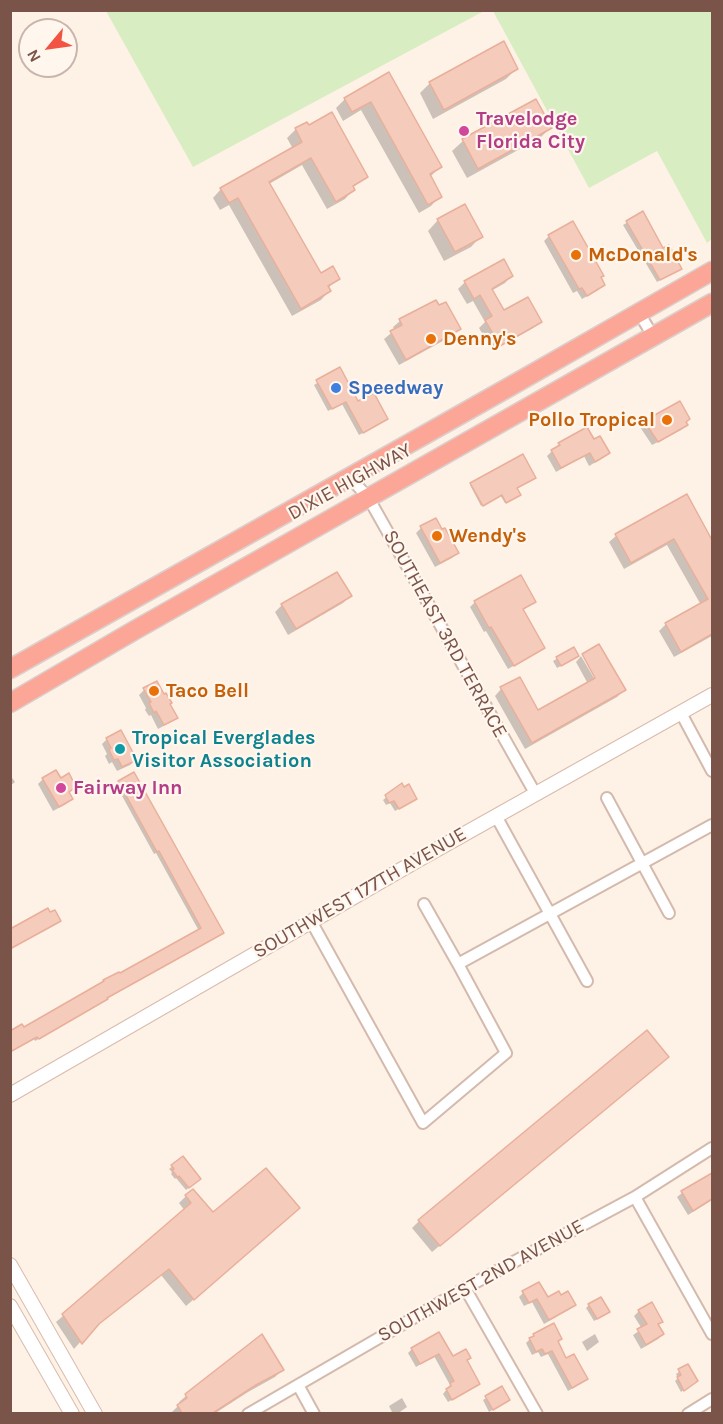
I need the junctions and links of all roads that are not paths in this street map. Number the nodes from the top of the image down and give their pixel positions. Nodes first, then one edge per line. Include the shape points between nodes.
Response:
1 (712, 271) edge
2 (712, 303) edge
3 (639, 313) junction
4 (653, 336) junction
5 (350, 478) junction
6 (368, 497) junction
7 (10, 669) edge
8 (712, 695) edge
9 (10, 703) edge
10 (681, 713) junction
11 (712, 771) edge
12 (535, 793) junction
13 (607, 798) dead end
14 (496, 816) junction
15 (712, 825) edge
16 (643, 864) junction
17 (424, 904) dead end
18 (669, 913) dead end
19 (550, 915) junction
20 (311, 921) junction
21 (458, 964) junction
22 (587, 981) dead end
23 (10, 1095) edge
24 (712, 1148) edge
25 (634, 1197) junction
26 (10, 1265) edge
27 (465, 1288) junction
28 (10, 1306) edge
29 (712, 1334) edge
30 (298, 1385) junction
31 (712, 1399) edge
32 (72, 1413) edge
33 (95, 1413) edge
34 (248, 1413) edge
35 (314, 1413) edge
36 (537, 1413) edge
37 (688, 1413) edge

1 - 3 highway, DIXIE HIGHWAY
2 - 4 highway, DIXIE HIGHWAY
3 - 4 street
3 - 5 highway, DIXIE HIGHWAY
4 - 6 highway, DIXIE HIGHWAY
5 - 6 street, SOUTHEAST 3RD TERRACE
5 - 7 highway, DIXIE HIGHWAY
6 - 9 highway, DIXIE HIGHWAY
6 - 12 street, SOUTHEAST 3RD TERRACE
8 - 10 main road, SOUTHWEST 177TH AVENUE
10 - 11 street
10 - 12 main road, SOUTHWEST 177TH AVENUE
12 - 14 main road, SOUTHWEST 177TH AVENUE
13 - 16 street
14 - 19 street
14 - 20 main road, SOUTHWEST 177TH AVENUE
15 - 16 street
16 - 18 street
16 - 19 street
17 - 21 street
19 - 21 street
19 - 22 street
20 - 21 street via 423,1123 506,1053
20 - 23 main road, SOUTHWEST 177TH AVENUE
24 - 25 street, SOUTHWEST 2ND AVENUE
25 - 27 street, SOUTHWEST 2ND AVENUE
25 - 29 street
26 - 33 main road
27 - 30 street, SOUTHWEST 2ND AVENUE
27 - 36 street
28 - 32 main road
30 - 34 street, SOUTHWEST 2ND AVENUE
30 - 35 street
31 - 37 street

